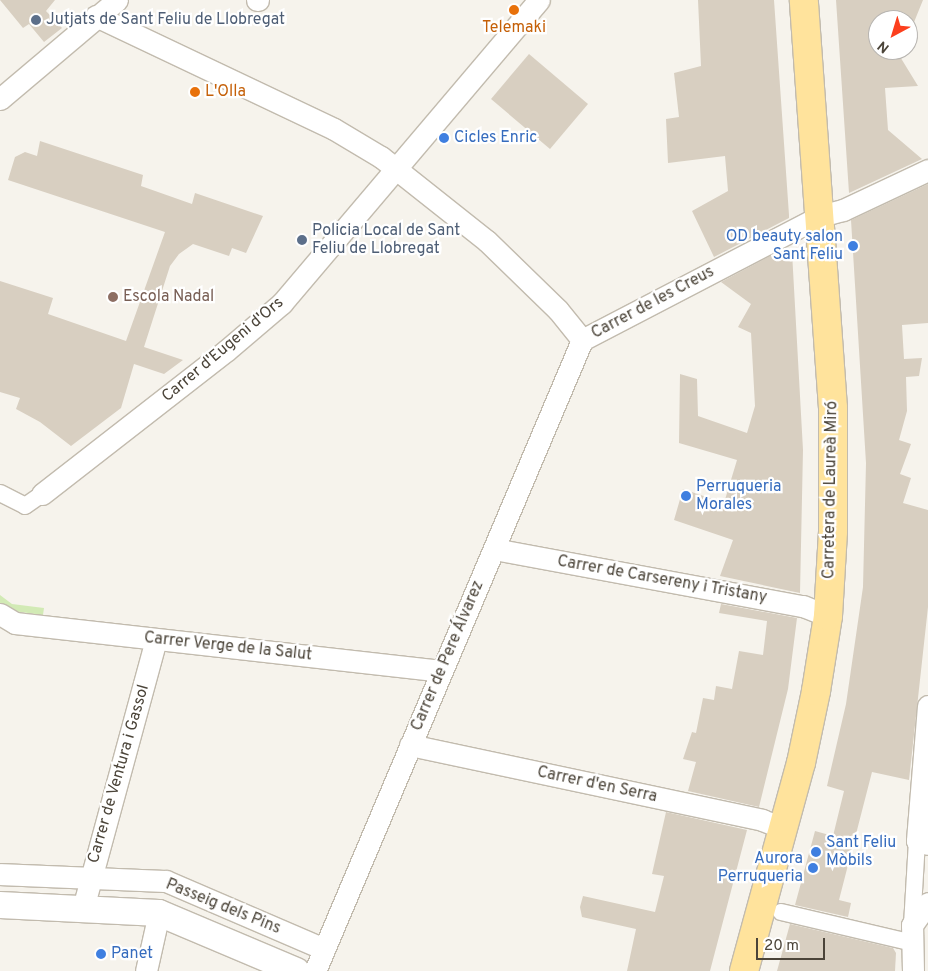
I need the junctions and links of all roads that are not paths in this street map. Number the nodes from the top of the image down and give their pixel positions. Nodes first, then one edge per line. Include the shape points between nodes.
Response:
1 (117, 0) edge
2 (539, 0) edge
3 (804, 0) edge
4 (96, 16) junction
5 (0, 99) edge
6 (395, 168) junction
7 (928, 170) edge
8 (820, 216) junction
9 (582, 340) junction
10 (0, 492) edge
11 (42, 494) joint
12 (494, 549) junction
13 (828, 616) junction
14 (7, 619) edge
15 (156, 640) junction
16 (441, 671) junction
17 (928, 706) edge
18 (410, 745) junction
19 (783, 828) junction
20 (922, 843) edge
21 (0, 874) edge
22 (90, 877) junction
23 (928, 903) edge
24 (0, 905) edge
25 (83, 908) junction
26 (781, 912) dead end
27 (159, 913) junction
28 (908, 933) junction
29 (324, 949) junction
30 (146, 971) edge
31 (296, 971) edge
32 (315, 971) edge
33 (744, 971) edge
34 (913, 971) edge

1 - 4 street
2 - 6 street, Carrer d'Eugeni d'Ors
3 - 8 main road, Carretera de Laureà Miró
4 - 5 street
4 - 6 street, Carrer de les Creus via 334,129
6 - 9 street, Carrer de les Creus via 487,241 558,310
6 - 11 street, Carrer d'Eugeni d'Ors via 282,303 228,350
7 - 8 street, Carrer de les Creus via 843,210
8 - 9 street, Carrer de les Creus
8 - 13 main road, Carretera de Laureà Miró via 833,408 834,531
9 - 12 street, Carrer de Pere Álvarez
10 - 11 street via 25,506
12 - 13 street, Carrer de Carsereny i Tristany via 803,606
12 - 16 street, Carrer de Pere Álvarez
13 - 19 main road, Carretera de Laureà Miró via 816,691
14 - 15 street, Carrer Verge de la Salut
15 - 16 street, Carrer Verge de la Salut
15 - 22 street, Carrer de Ventura i Gassol
16 - 18 street, Carrer de Pere Álvarez
17 - 20 street
18 - 19 street, Carrer d'en Serra via 762,820
18 - 29 street, Carrer de Pere Álvarez
19 - 33 main road, Carretera de Laureà Miró
20 - 28 street
21 - 22 street, Passeig dels Pins
22 - 25 street, Carrer de Ventura i Gassol
22 - 29 street, Passeig dels Pins via 166,881
23 - 28 street
24 - 25 street, Passeig dels Pins
25 - 27 street, Passeig dels Pins
26 - 28 street
27 - 30 street
27 - 31 street, Passeig dels Pins
28 - 34 street
29 - 32 street, Carrer de Pere Álvarez

